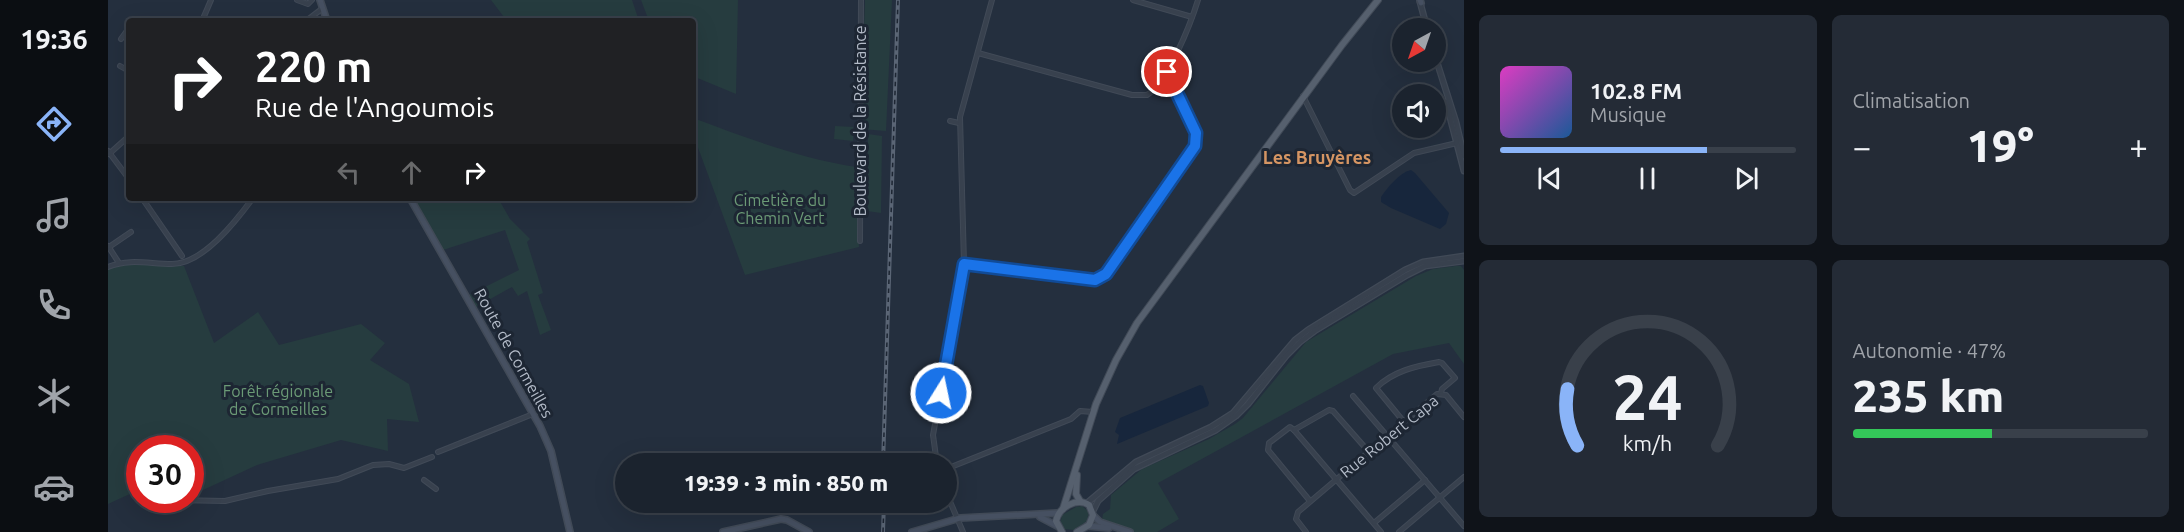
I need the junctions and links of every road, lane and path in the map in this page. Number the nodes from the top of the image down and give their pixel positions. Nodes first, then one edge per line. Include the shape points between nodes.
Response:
1 (211, 0) edge
2 (297, 0) edge
3 (312, 0) edge
4 (320, 0) edge
5 (861, 0) edge
6 (992, 0) edge
7 (1133, 0) edge
8 (1198, 0) edge
9 (1373, 0) edge
10 (1378, 0) edge
11 (1420, 1) edge
12 (322, 8) junction
13 (1192, 17) junction
14 (203, 18) edge
15 (310, 18) edge
16 (326, 18) edge
17 (1424, 18) edge
18 (126, 32) edge
19 (124, 34) joint
20 (121, 39) dead end
21 (1342, 45) junction
22 (978, 53) junction
23 (120, 66) dead end
24 (126, 69) edge
25 (1167, 72) junction
26 (1440, 72) edge
27 (1304, 96) junction
28 (950, 121) dead end
29 (959, 123) junction
30 (126, 139) edge
31 (1459, 143) junction
32 (109, 153) edge
33 (1464, 156) edge
34 (1464, 171) edge
35 (126, 175) edge
36 (144, 201) edge
37 (251, 201) edge
38 (412, 201) edge
39 (132, 232) dead end
40 (860, 241) dead end
41 (109, 246) edge
42 (182, 256) dead end
43 (1464, 256) edge
44 (1464, 261) edge
45 (119, 263) junction
46 (964, 264) junction
47 (108, 267) edge
48 (1442, 391) junction
49 (1353, 396) dead end
50 (1093, 412) junction
51 (534, 414) junction
52 (1464, 417) edge
53 (1404, 422) junction
54 (1294, 430) junction
55 (1387, 436) junction
56 (438, 452) dead end
57 (1369, 452) junction
58 (935, 453) edge
59 (432, 457) dead end
60 (957, 465) edge
61 (1078, 466) junction
62 (1464, 477) edge
63 (1336, 479) junction
64 (424, 480) dead end
65 (1425, 480) junction
66 (436, 489) dead end
67 (1440, 497) junction
68 (204, 501) edge
69 (1310, 501) junction
70 (1084, 502) junction
71 (1061, 511) junction
72 (955, 513) edge
73 (1093, 513) junction
74 (1036, 516) junction
75 (957, 519) junction
76 (1374, 523) junction
77 (1087, 526) junction
78 (1464, 527) edge
79 (1060, 530) edge
80 (570, 532) edge
81 (723, 532) edge
82 (809, 532) edge
83 (912, 532) edge
84 (963, 532) edge
85 (1077, 532) edge
86 (1122, 532) edge
87 (1130, 532) edge
88 (1306, 532) edge
89 (1381, 532) edge
90 (1399, 532) edge
91 (1460, 532) edge

1 - 14 street
2 - 3 street via 308,4
4 - 12 main road
5 - 40 street, Boulevard de la Résistance
6 - 22 street
7 - 13 street
8 - 13 street
9 - 21 main road
10 - 21 main road
11 - 17 street
12 - 15 street
12 - 16 main road
13 - 25 street
18 - 19 street
19 - 20 street
21 - 27 main road
22 - 25 street via 1140,96 1153,92
22 - 29 street
23 - 24 street
25 - 46 street via 1196,133 1195,146 1103,277 1083,279
26 - 31 street
27 - 31 street via 1354,193 1414,153
27 - 50 main road via 1127,338
28 - 29 street
29 - 46 street
30 - 32 street
31 - 33 street
31 - 34 street
32 - 35 street
36 - 42 street
37 - 45 street via 226,232 197,255 177,264
38 - 51 main road, Route de Cormeilles
39 - 41 street
41 - 45 street
43 - 70 street via 1423,262 1405,270 1308,330 1233,413 1136,462
44 - 73 street via 1416,271 1316,330 1286,356 1236,416 1216,430 1134,469 1098,501
45 - 47 street
46 - 58 street via 933,435
48 - 52 street, Rue Robert Capa
48 - 53 street, Rue Robert Capa
48 - 53 street via 1455,378 1439,362 1401,370 1383,381 1376,388
49 - 55 street
50 - 60 street via 1080,411 1071,419
50 - 61 main road
51 - 56 street
51 - 80 main road, Route de Cormeilles via 552,453
53 - 55 street, Rue Robert Capa
54 - 57 street via 1333,411
54 - 63 street
54 - 69 street via 1286,428 1269,443 1268,450
55 - 57 street, Rue Robert Capa
55 - 65 street
57 - 63 street, Rue Robert Capa
59 - 68 street via 404,468 373,465 324,483 225,501
61 - 70 main road via 1076,494
61 - 71 main road
62 - 67 street
63 - 69 street, Rue Robert Capa
63 - 76 street
64 - 66 street
65 - 67 street
65 - 76 street
67 - 78 street
67 - 90 street
69 - 88 street via 1296,517
70 - 71 main road
70 - 73 main road
71 - 74 main road
71 - 79 main road via 1056,519
72 - 75 street
73 - 77 main road
73 - 87 main road via 1100,522
74 - 75 main road
74 - 79 main road
75 - 83 main road
75 - 84 street
76 - 89 street
77 - 85 main road
77 - 86 main road
78 - 91 street
81 - 82 main road via 781,519

